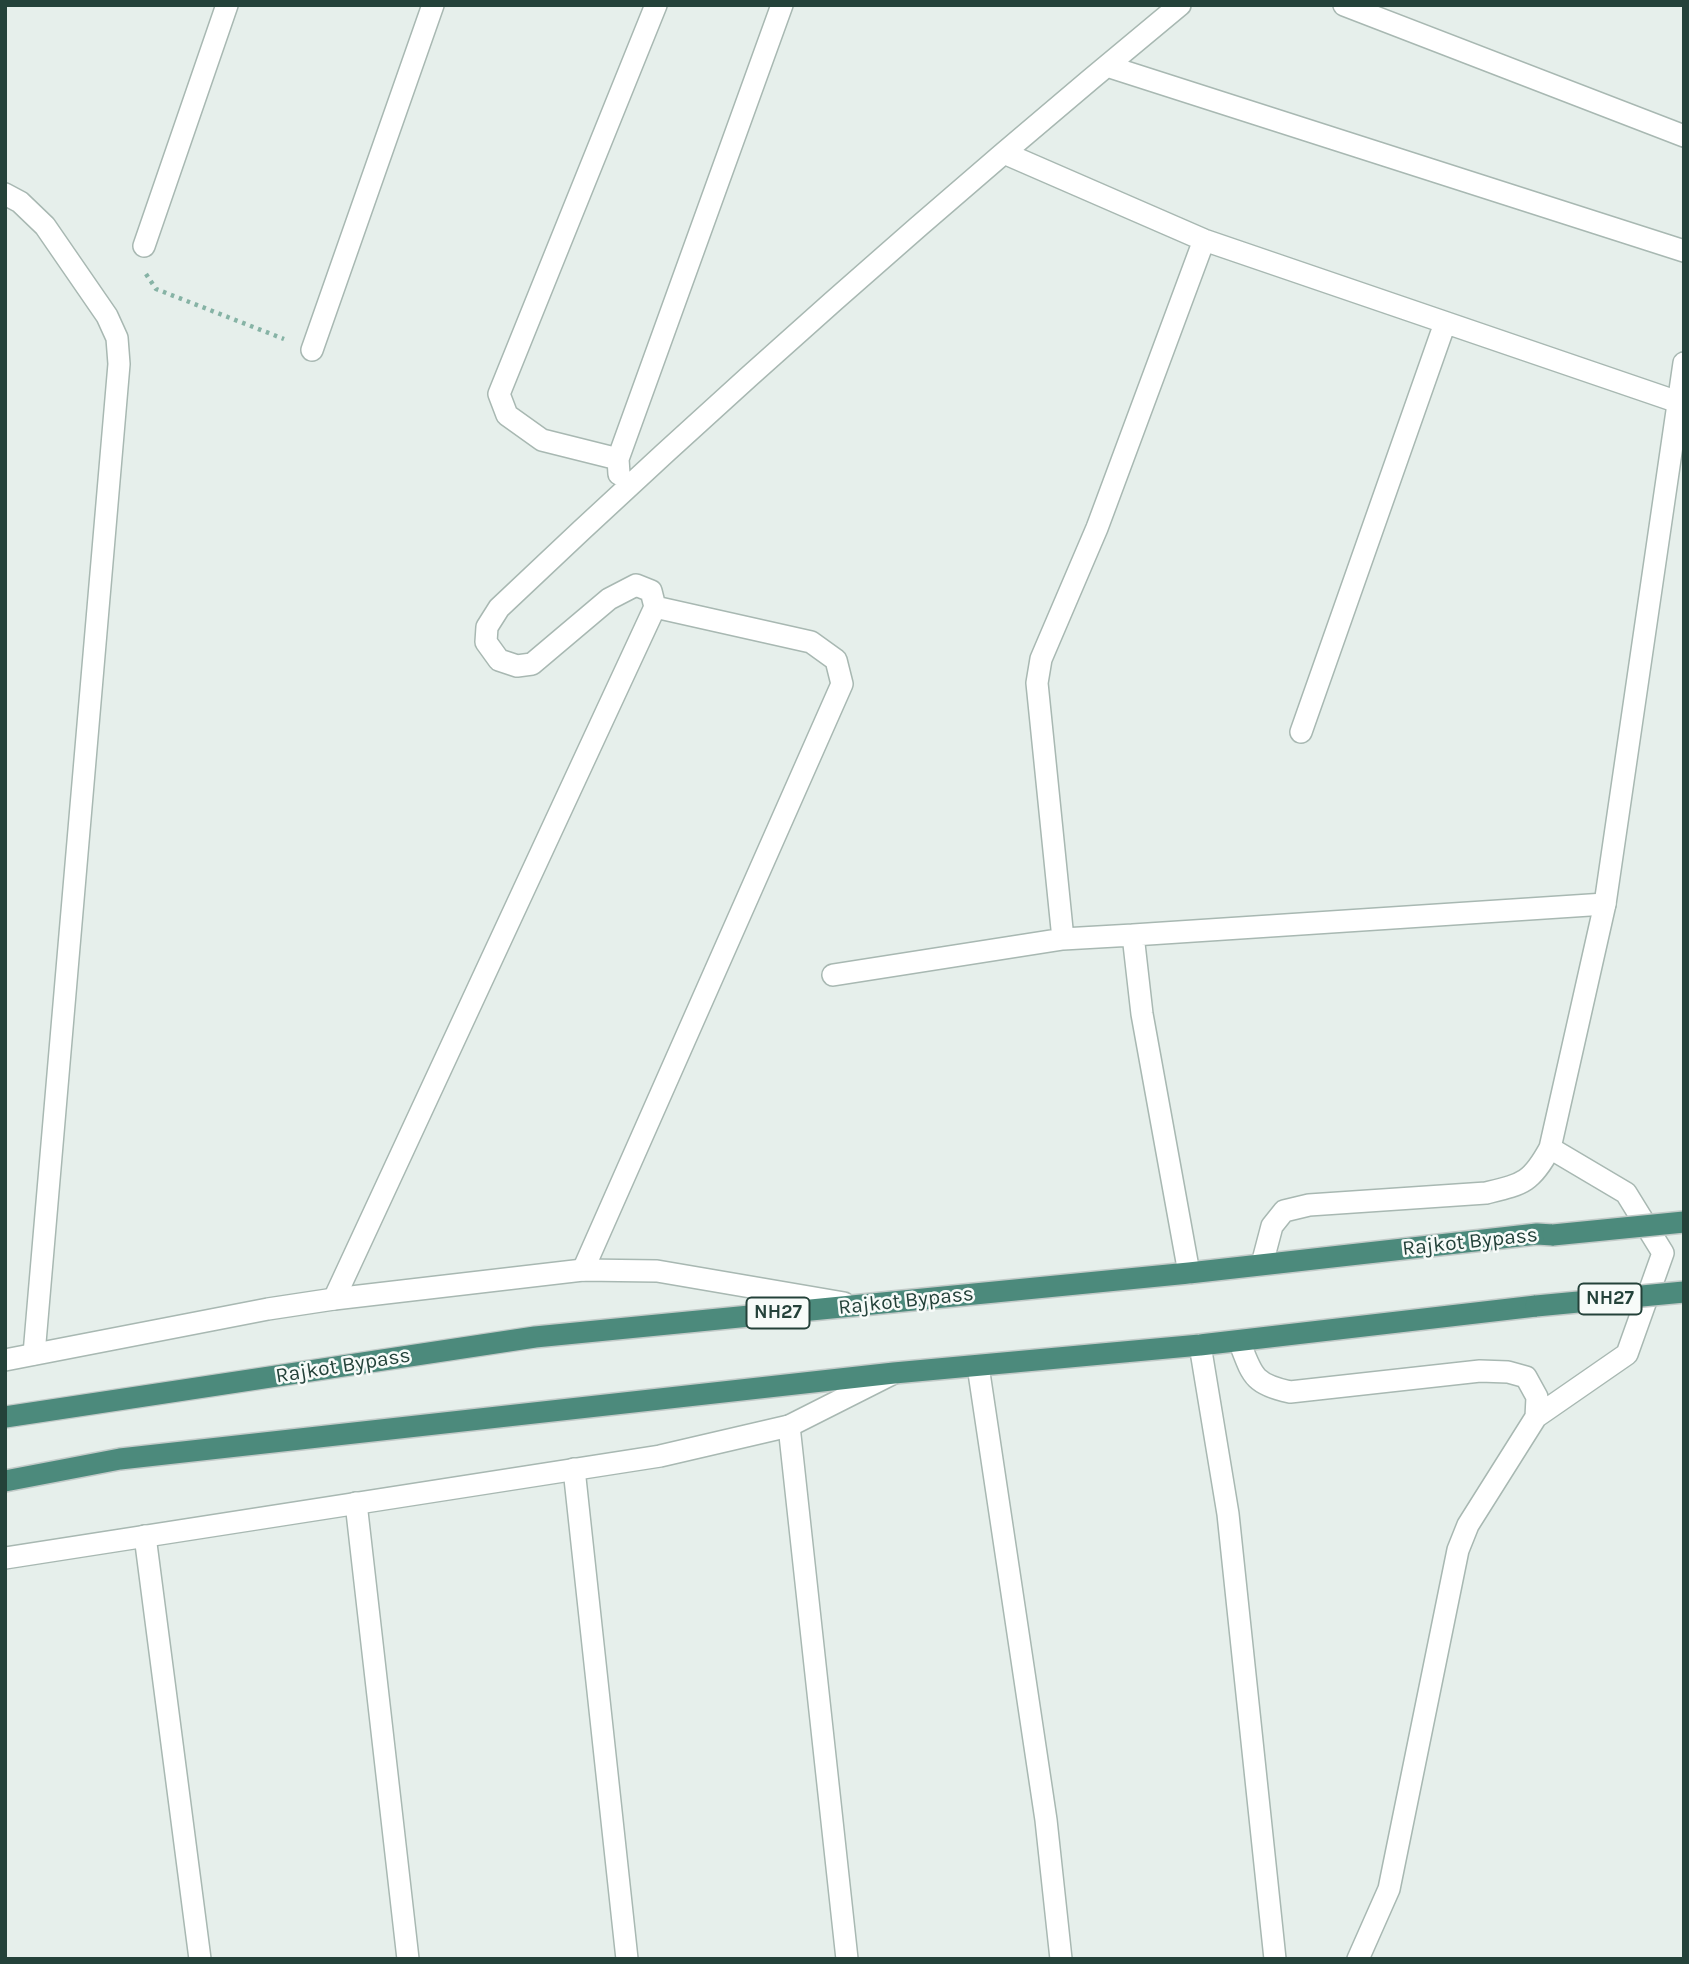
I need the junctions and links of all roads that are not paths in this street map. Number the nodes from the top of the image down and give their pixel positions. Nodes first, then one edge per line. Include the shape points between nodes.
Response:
1 (227, 5) edge
2 (433, 5) edge
3 (656, 5) edge
4 (782, 5) edge
5 (1180, 5) edge
6 (1344, 5) edge
7 (1107, 66) junction
8 (1684, 136) edge
9 (1004, 153) junction
10 (5, 194) edge
11 (1204, 240) junction
12 (144, 246) road end
13 (1684, 251) edge
14 (1445, 323) junction
15 (312, 350) road end
16 (1684, 363) edge
17 (1678, 402) junction
18 (618, 459) junction
19 (620, 493) junction
20 (655, 607) junction
21 (1301, 732) dead end
22 (1605, 904) junction
23 (1133, 935) junction
24 (1063, 939) junction
25 (833, 975) dead end
26 (1550, 1148) junction
27 (1684, 1223) edge
28 (1262, 1264) junction
29 (583, 1270) junction
30 (1189, 1273) junction
31 (1684, 1292) edge
32 (334, 1299) junction
33 (856, 1306) junction
34 (1239, 1341) junction
35 (1200, 1345) junction
36 (34, 1354) junction
37 (5, 1360) edge
38 (978, 1366) junction
39 (894, 1373) junction
40 (1536, 1417) junction
41 (5, 1418) edge
42 (789, 1426) junction
43 (574, 1469) junction
44 (5, 1481) edge
45 (356, 1503) junction
46 (145, 1536) junction
47 (5, 1558) edge
48 (200, 1959) edge
49 (408, 1959) edge
50 (627, 1959) edge
51 (847, 1959) edge
52 (1061, 1959) edge
53 (1275, 1959) edge
54 (1358, 1959) edge

1 - 12 street
2 - 15 street
3 - 18 street via 499,394 507,415 542,440
4 - 18 street
5 - 7 street
6 - 8 street
7 - 9 street
7 - 13 street
9 - 11 street
9 - 19 street
10 - 36 street via 45,226 107,316 117,338 119,364
11 - 14 street
11 - 24 street via 1097,528 1041,659 1037,683
14 - 17 street
14 - 21 street
16 - 17 street
17 - 22 street
18 - 19 street
19 - 20 street via 499,608 487,627 486,642 499,660 517,666 533,664 622,590 636,585 651,592
20 - 29 street via 811,642 836,660 842,684
20 - 32 street
22 - 23 street
22 - 26 street
23 - 24 street
23 - 30 street via 1142,1014
24 - 25 street
26 - 28 street via 1536,1173 1486,1194 1308,1205 1284,1211 1272,1226
26 - 40 street via 1626,1193 1662,1253 1627,1354
27 - 28 highway, Rajkot Bypass / NH27, bridge
28 - 30 highway, Rajkot Bypass / NH27
29 - 32 street
29 - 33 street via 657,1271
30 - 33 highway, Rajkot Bypass / NH27
31 - 34 highway, NH27, bridge
32 - 36 street
33 - 41 highway, Rajkot Bypass / NH27 via 535,1337
34 - 35 highway, NH27
34 - 40 street via 1252,1373 1267,1387 1290,1392 1480,1371 1508,1372 1525,1377 1537,1397
35 - 38 highway, NH27
35 - 53 street via 1228,1514
36 - 37 street
38 - 39 highway, NH27
38 - 52 street via 1046,1820
39 - 42 street
39 - 44 highway, NH27 via 120,1459
40 - 54 street via 1468,1525 1458,1550 1389,1889
42 - 43 street via 660,1456
42 - 51 street
43 - 45 street
43 - 50 street
45 - 46 street
45 - 49 street
46 - 47 street
46 - 48 street

